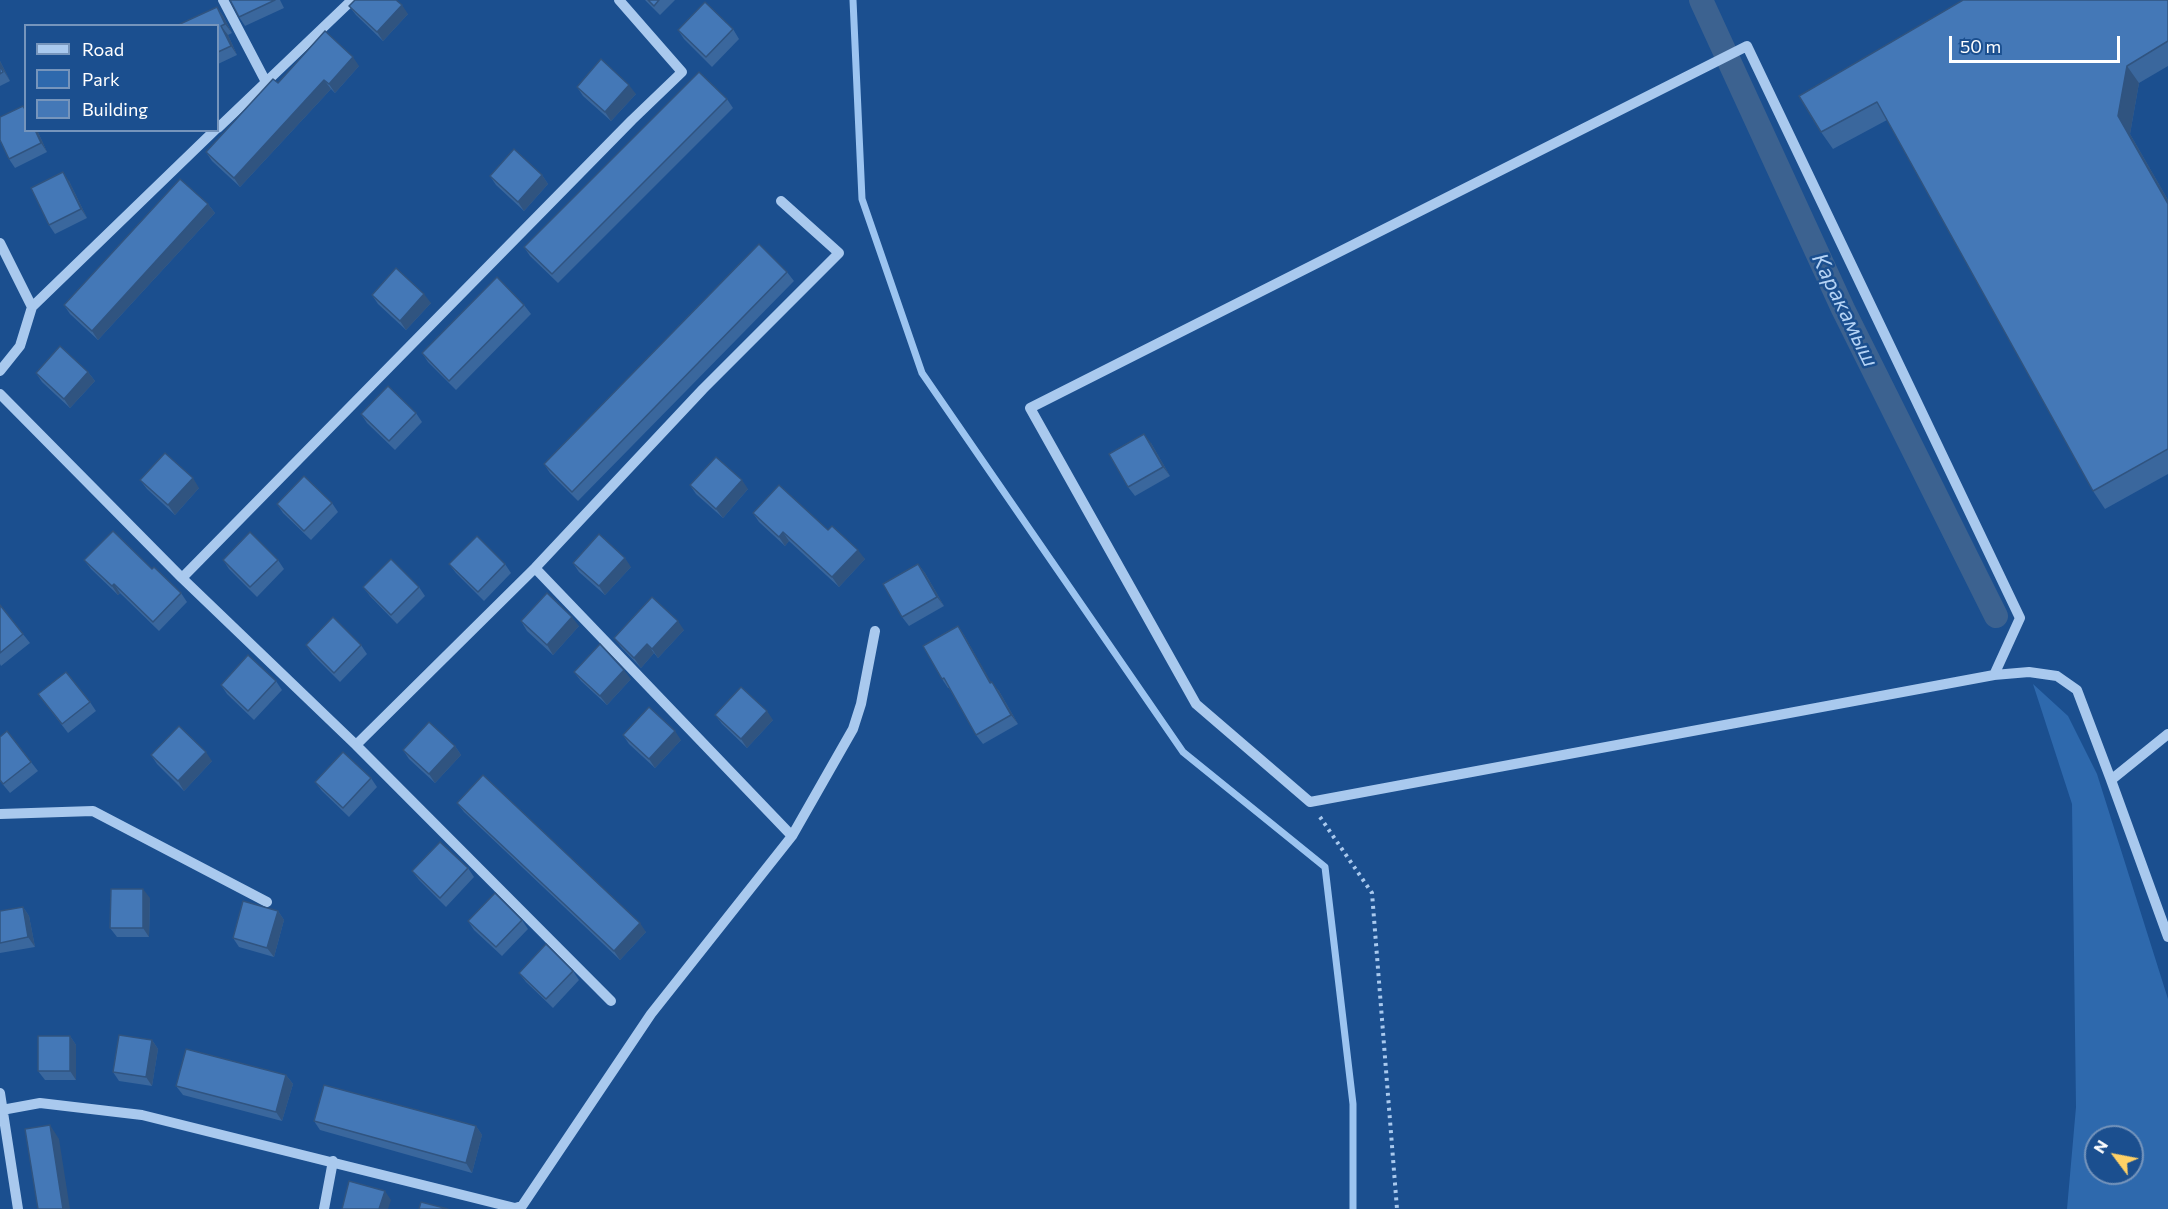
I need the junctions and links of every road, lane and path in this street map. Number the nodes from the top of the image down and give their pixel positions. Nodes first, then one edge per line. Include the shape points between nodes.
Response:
1 (223, 0) edge
2 (352, 0) edge
3 (618, 0) edge
4 (266, 82) junction
5 (219, 126) edge
6 (213, 132) edge
7 (781, 201) dead end
8 (0, 243) edge
9 (32, 307) junction
10 (0, 371) edge
11 (0, 394) edge
12 (535, 568) junction
13 (182, 578) junction
14 (875, 631) dead end
15 (1994, 675) junction
16 (2168, 734) edge
17 (356, 745) junction
18 (2111, 780) junction
19 (1310, 802) junction
20 (0, 814) edge
21 (792, 836) junction
22 (267, 902) dead end
23 (2168, 937) edge
24 (611, 1001) dead end
25 (0, 1093) edge
26 (3, 1110) junction
27 (333, 1161) junction
28 (18, 1209) edge
29 (324, 1209) edge
30 (1397, 1209) edge

1 - 4 street
2 - 4 street
3 - 13 street via 682,72
4 - 5 street
6 - 9 street
7 - 12 street via 839,253 703,389
8 - 9 street
9 - 10 street via 20,346
11 - 13 street
12 - 17 street
12 - 21 street
13 - 17 street
14 - 21 street via 853,729
15 - 18 street via 2029,672 2057,676 2077,690
15 - 19 street
15 - 19 street via 2020,618 1748,46 1030,408 1196,704
16 - 18 street
17 - 24 street
18 - 23 street
19 - 30 path via 1372,893
20 - 22 street via 93,811
21 - 27 street via 651,1014 522,1206 515,1208
25 - 26 street
26 - 27 street via 40,1103 141,1115
26 - 28 street
27 - 29 street

